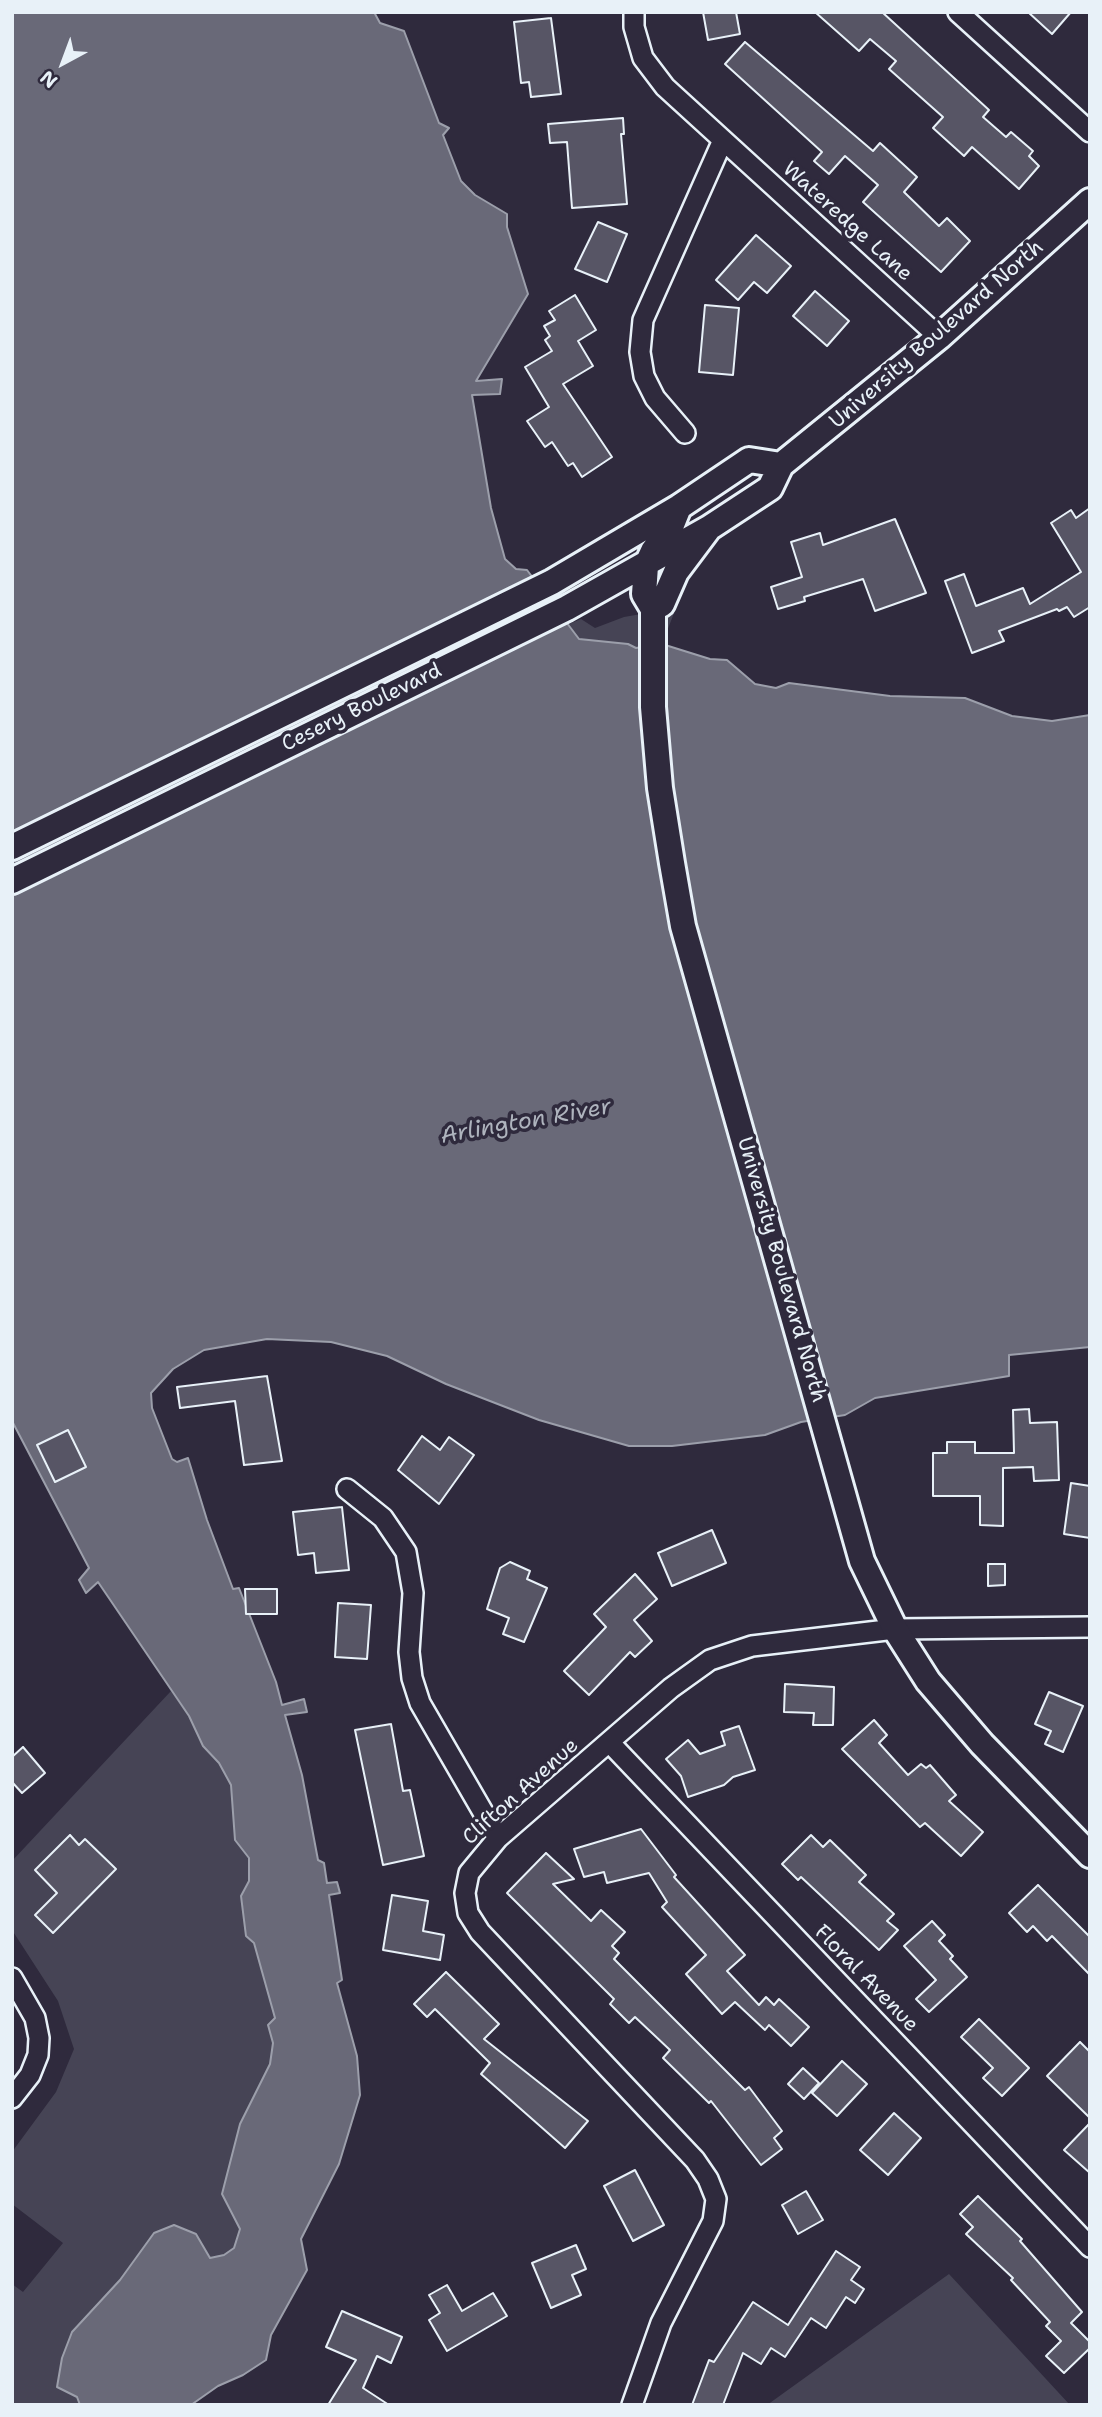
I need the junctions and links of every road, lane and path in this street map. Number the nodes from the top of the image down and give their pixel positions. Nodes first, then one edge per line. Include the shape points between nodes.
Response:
1 (634, 12) edge
2 (958, 12) edge
3 (1090, 132) edge
4 (723, 140) junction
5 (1090, 201) edge
6 (939, 337) junction
7 (685, 433) dead end
8 (781, 465) junction
9 (680, 507) junction
10 (709, 528) junction
11 (646, 566) junction
12 (653, 609) junction
13 (12, 847) edge
14 (12, 881) edge
15 (347, 1489) dead end
16 (1090, 1627) edge
17 (895, 1629) junction
18 (610, 1743) junction
19 (498, 1838) junction
20 (1090, 1855) edge
21 (12, 1978) edge
22 (12, 2098) edge
23 (1090, 2247) edge
24 (632, 2405) edge

1 - 4 street, Wateredge Lane via 643,58 652,71
2 - 3 street
4 - 6 street, Wateredge Lane
4 - 7 street via 643,320 640,352 644,376 655,398
5 - 6 main road, University Boulevard North
6 - 8 main road, University Boulevard North
8 - 9 main road via 750,460
8 - 10 main road, University Boulevard North via 770,488
9 - 11 main road
9 - 13 main road, Cesery Boulevard via 552,582
10 - 11 main road, Cesery Boulevard
10 - 12 main road, University Boulevard North via 686,556 662,604
11 - 12 main road, University Boulevard North via 644,594
11 - 14 main road, Cesery Boulevard
12 - 17 main road, University Boulevard North via 653,707 660,788 683,926 862,1561
15 - 19 street via 383,1518 406,1552 413,1593 409,1651 420,1703
16 - 17 street, Clifton Avenue
17 - 18 street, Clifton Avenue via 752,1646 710,1660
17 - 20 main road, University Boulevard North via 964,1723
18 - 19 street, Clifton Avenue
18 - 23 street, Floral Avenue
19 - 24 street, Clifton Avenue via 469,1873 468,1913 480,1932 695,2160 716,2199 713,2221 661,2323
21 - 22 street via 35,2018 39,2038 30,2075

